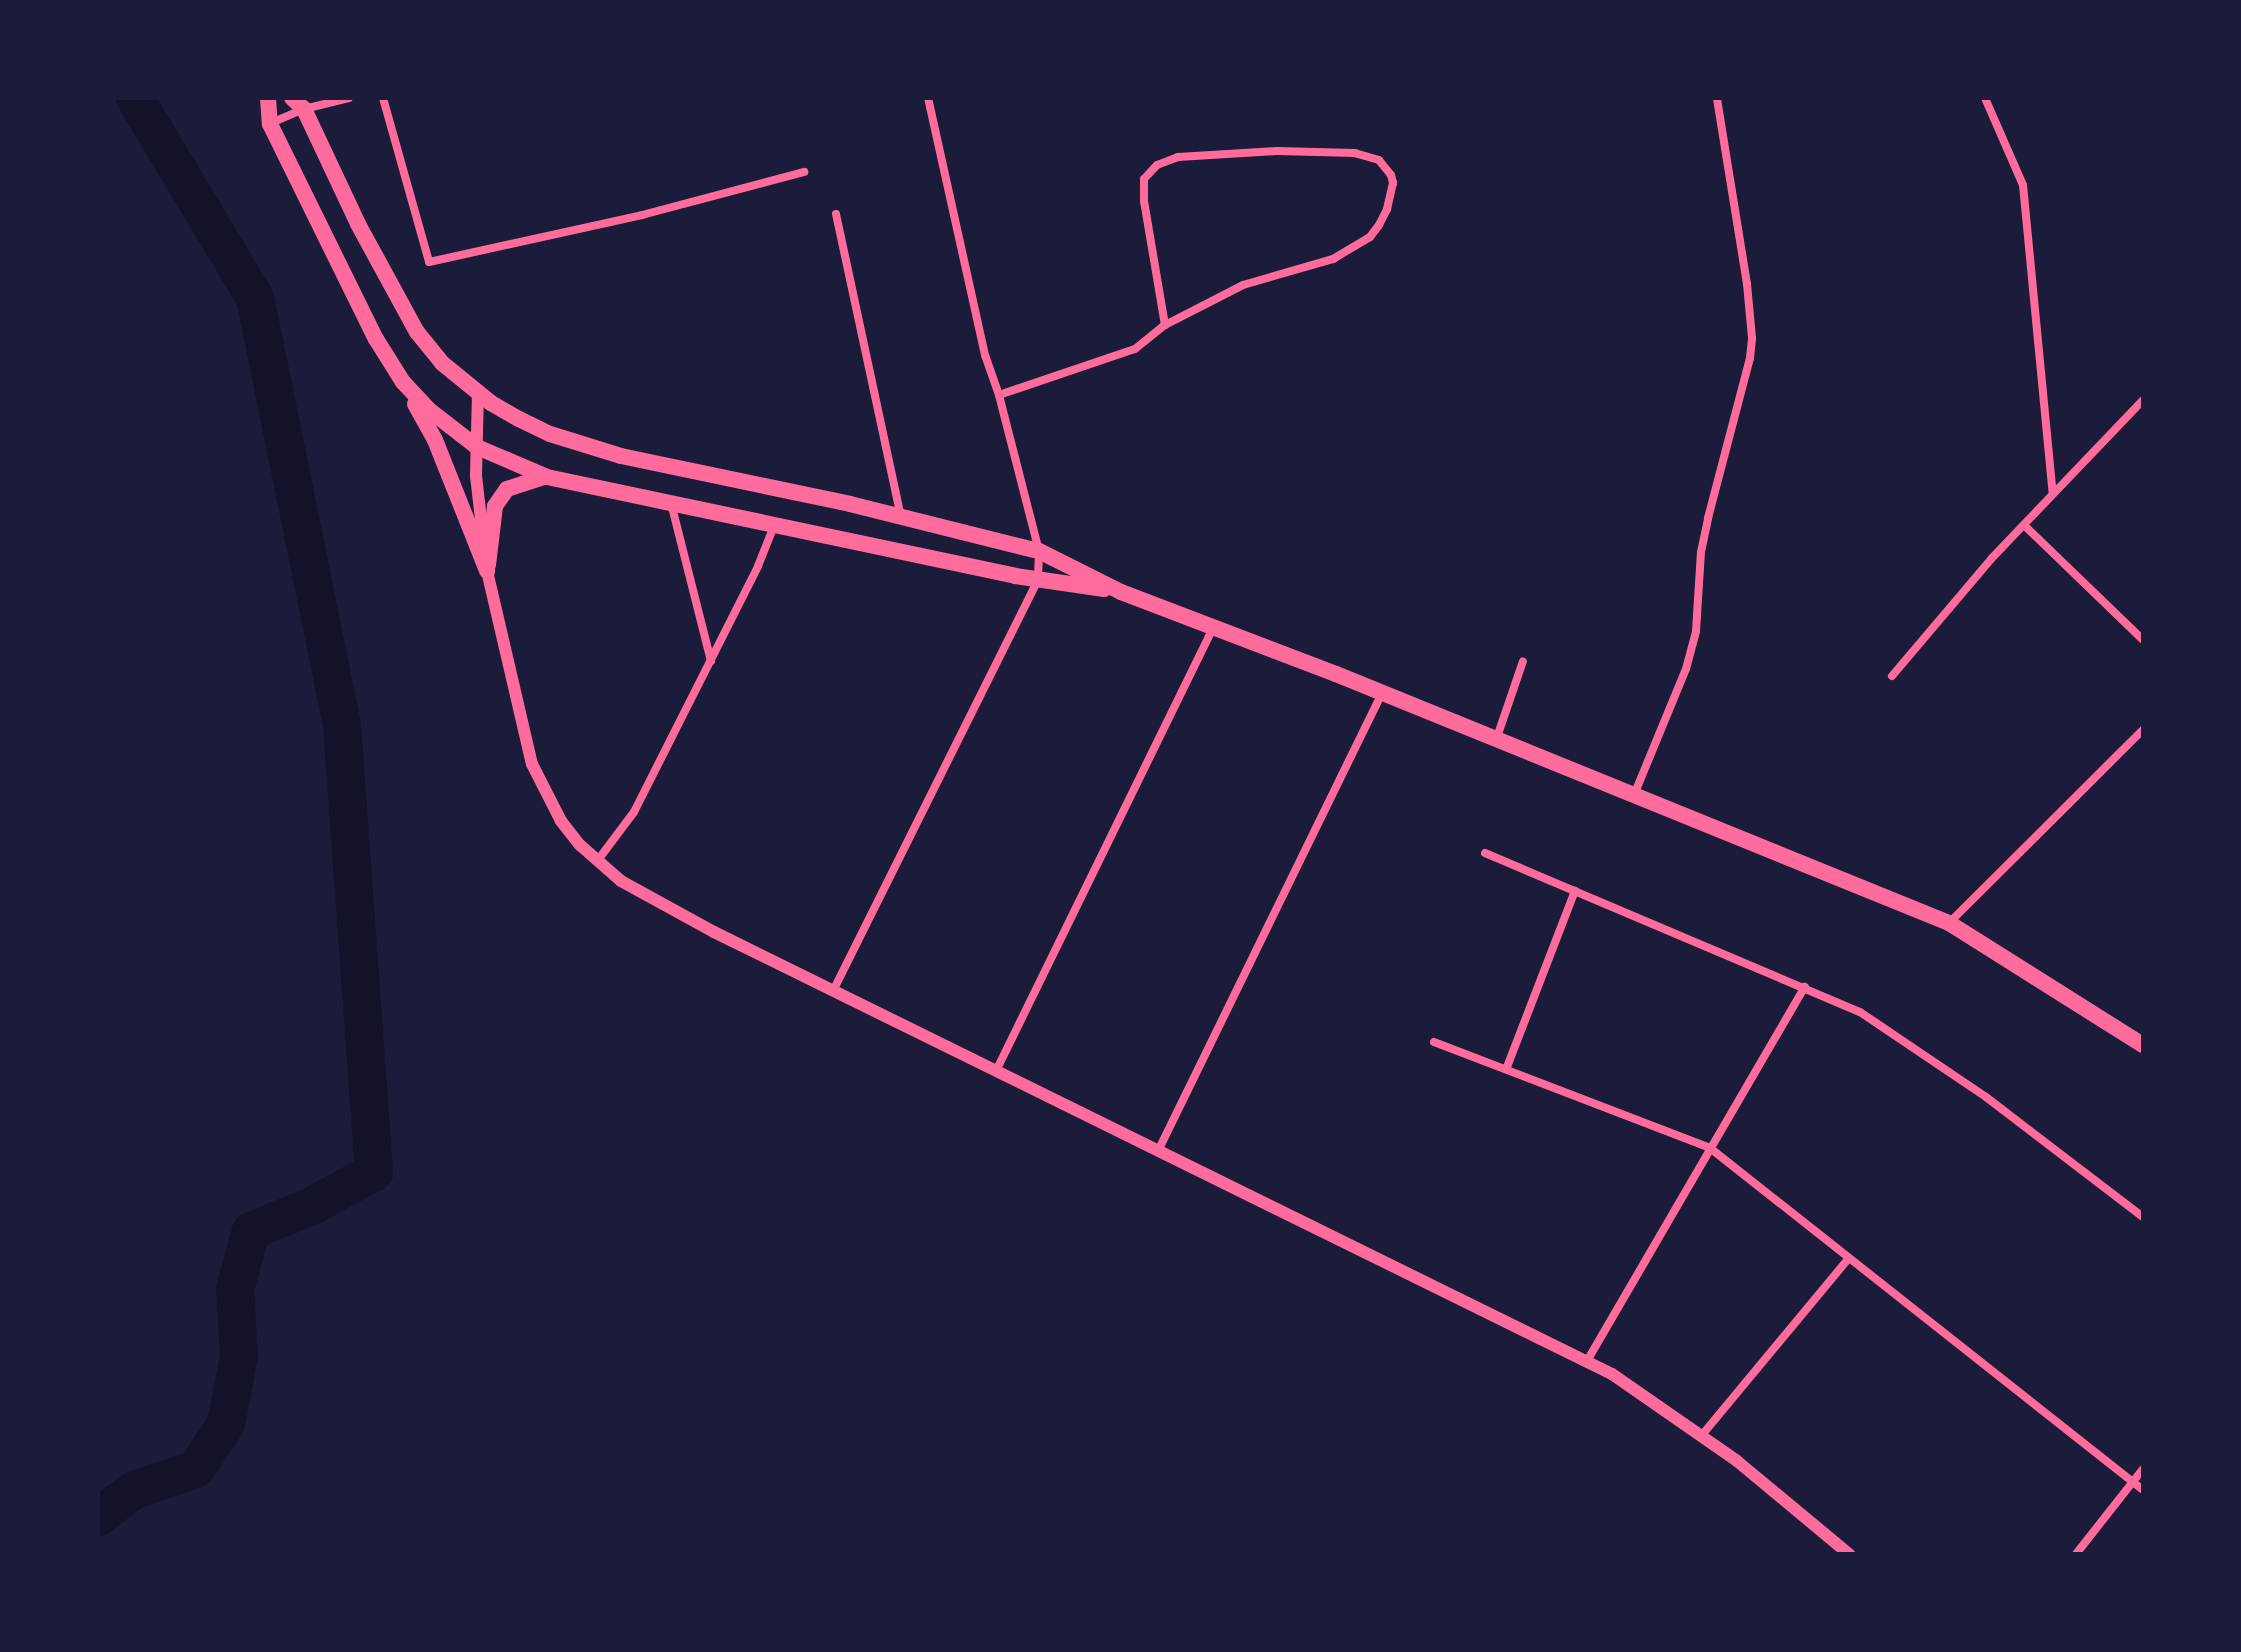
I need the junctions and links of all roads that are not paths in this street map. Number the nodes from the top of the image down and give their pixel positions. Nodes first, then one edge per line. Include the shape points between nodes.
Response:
1 (268, 98) edge
2 (349, 98) edge
3 (383, 98) edge
4 (928, 98) edge
5 (1717, 98) edge
6 (1985, 98) edge
7 (298, 104) edge
8 (270, 124) junction
9 (804, 172) dead end
10 (836, 214) dead end
11 (1165, 325) junction
12 (403, 382) junction
13 (478, 392) junction
14 (999, 395) junction
15 (2143, 400) edge
16 (477, 447) junction
17 (547, 477) junction
18 (2053, 494) junction
19 (671, 501) junction
20 (901, 517) junction
21 (775, 524) junction
22 (2025, 526) junction
23 (1039, 551) junction
24 (487, 571) junction
25 (1038, 579) junction
26 (1121, 592) junction
27 (1213, 628) junction
28 (2143, 640) edge
29 (712, 661) junction
30 (1523, 661) dead end
31 (1892, 676) dead end
32 (1382, 693) junction
33 (2143, 730) edge
34 (1496, 740) junction
35 (1634, 795) junction
36 (1485, 853) dead end
37 (598, 860) junction
38 (1575, 891) junction
39 (1949, 923) junction
40 (1805, 987) junction
41 (834, 989) junction
42 (1434, 1042) dead end
43 (2143, 1045) edge
44 (1507, 1067) junction
45 (996, 1071) junction
46 (1710, 1148) junction
47 (1159, 1149) junction
48 (2143, 1217) edge
49 (1849, 1258) junction
50 (1587, 1361) junction
51 (1702, 1435) junction
52 (2143, 1469) edge
53 (2133, 1482) junction
54 (2143, 1490) edge
55 (1849, 1554) edge
56 (2076, 1554) edge

1 - 8 main road
2 - 7 street
3 - 9 street via 429,262 642,215
4 - 14 street via 985,355
5 - 35 street via 1747,284 1750,358 1701,552 1696,631 1686,669
6 - 18 street via 2023,185
7 - 8 street
7 - 13 main road via 417,332 442,363
8 - 12 main road via 376,339
10 - 20 street
11 - 11 street via 1243,285 1333,259 1370,237 1387,209 1391,175 1379,160 1355,153 1277,151 1178,157 1157,165 1144,179 1144,201
11 - 14 street via 1122,354
12 - 16 main road
12 - 24 main road via 435,440
13 - 16 street
13 - 20 main road via 550,434 621,456
14 - 23 street
15 - 18 street
16 - 17 main road
16 - 24 street
17 - 19 main road
17 - 24 main road via 507,489 495,506
18 - 22 street
19 - 21 main road
19 - 29 street
20 - 23 main road
21 - 25 main road
21 - 29 street
22 - 28 street
22 - 31 street
23 - 25 street
23 - 26 main road
24 - 37 street via 532,764 561,821
25 - 26 main road
25 - 41 street
26 - 27 main road
27 - 32 main road
27 - 45 street
29 - 37 street via 634,812
30 - 34 street
32 - 34 main road
32 - 47 street
33 - 39 street
34 - 35 main road
35 - 39 main road
36 - 38 street
37 - 41 street via 621,881 691,920
38 - 40 street
38 - 44 street
39 - 43 main road
40 - 46 street
40 - 48 street via 1860,1012 1986,1097
41 - 45 street
42 - 44 street
44 - 46 street
45 - 47 street
46 - 49 street
46 - 50 street
47 - 50 street
49 - 51 street
49 - 53 street
50 - 51 street
51 - 55 street
52 - 53 street
53 - 54 street
53 - 56 street

